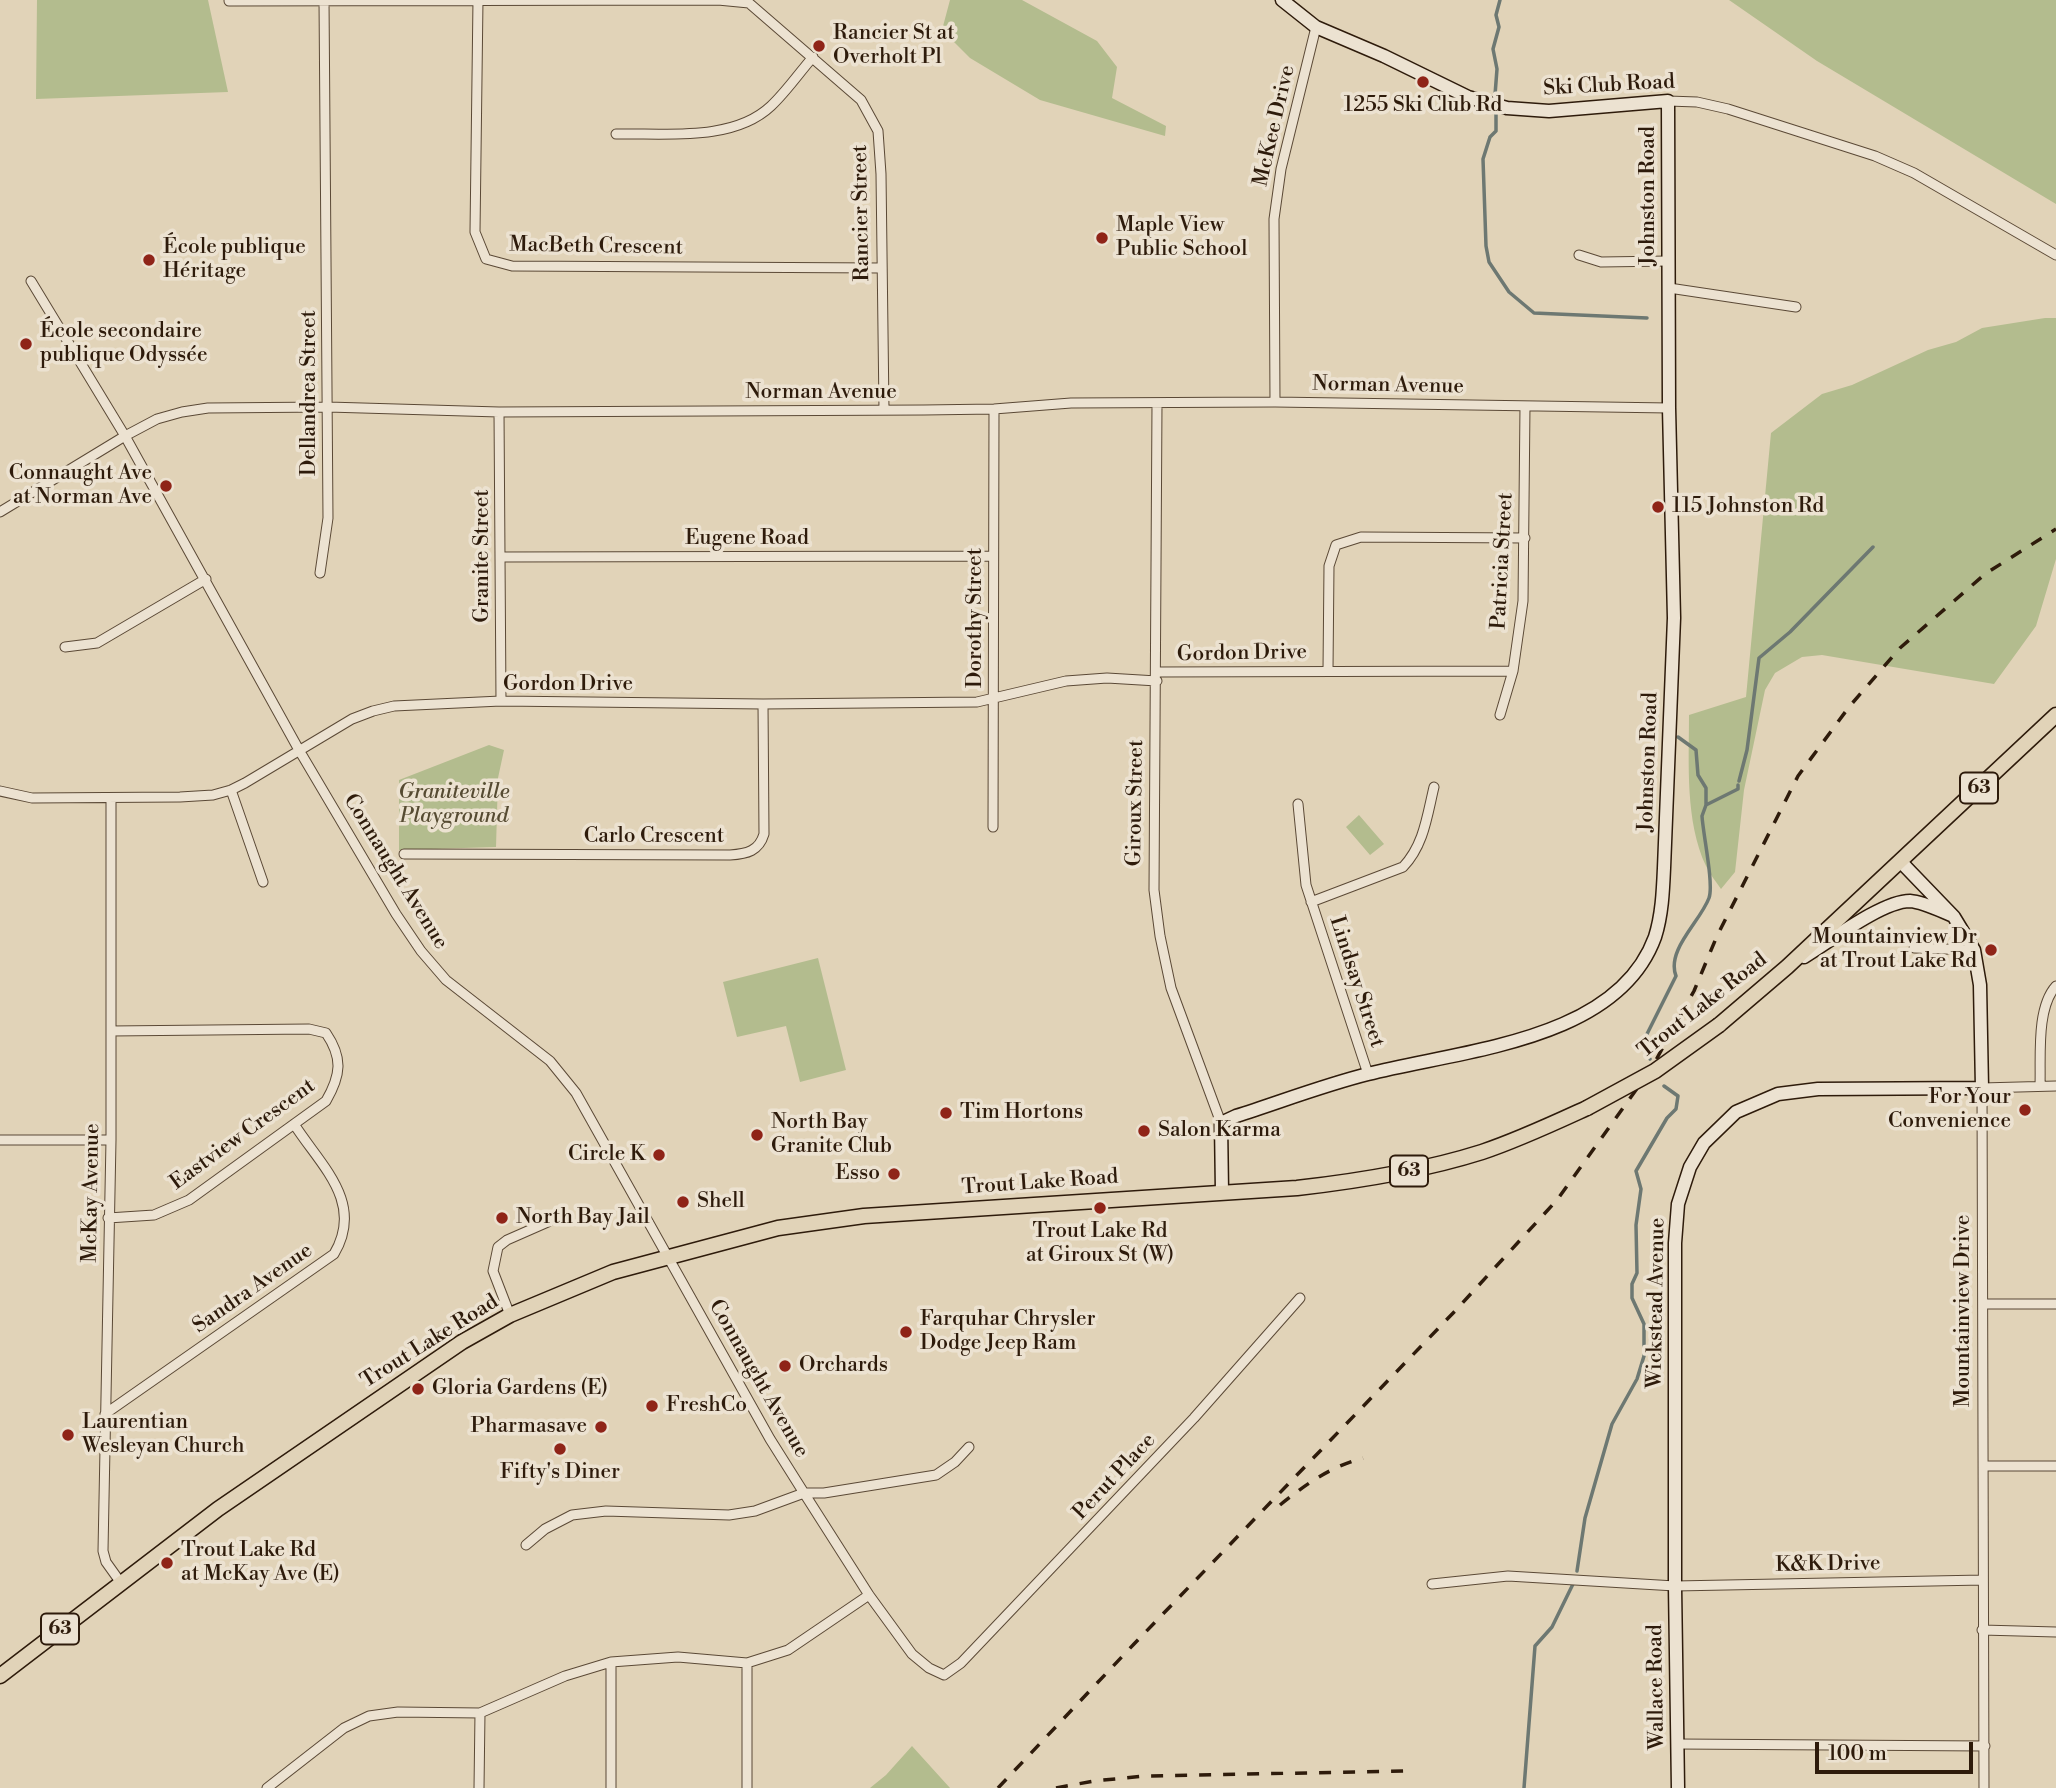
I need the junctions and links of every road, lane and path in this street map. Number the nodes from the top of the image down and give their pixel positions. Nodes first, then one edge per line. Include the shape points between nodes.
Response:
1 (478, 0) edge
2 (1282, 0) edge
3 (229, 1) edge
4 (324, 1) edge
5 (749, 1) edge
6 (1316, 27) junction
7 (813, 57) junction
8 (1668, 101) junction
9 (616, 134) dead end
10 (1579, 255) dead end
11 (2056, 255) edge
12 (1668, 261) junction
13 (881, 268) junction
14 (31, 281) dead end
15 (1669, 288) junction
16 (1796, 307) dead end
17 (1275, 402) junction
18 (1157, 404) junction
19 (328, 407) junction
20 (1525, 407) junction
21 (1669, 408) junction
22 (884, 410) junction
23 (994, 410) junction
24 (499, 412) junction
25 (125, 436) junction
26 (0, 512) edge
27 (1524, 538) junction
28 (993, 556) junction
29 (501, 557) junction
30 (320, 573) dead end
31 (206, 579) junction
32 (65, 647) dead end
33 (1328, 670) junction
34 (1513, 671) junction
35 (1157, 677) junction
36 (994, 698) junction
37 (501, 701) junction
38 (763, 704) junction
39 (1500, 715) dead end
40 (2056, 715) edge
41 (299, 750) junction
42 (1434, 787) dead end
43 (231, 790) junction
44 (0, 791) edge
45 (111, 798) junction
46 (1298, 804) dead end
47 (993, 827) dead end
48 (404, 854) dead end
49 (1901, 862) junction
50 (263, 882) dead end
51 (1311, 902) junction
52 (1954, 917) junction
53 (1914, 948) dead end
54 (1974, 950) junction
55 (1787, 967) junction
56 (2056, 986) edge
57 (111, 1031) junction
58 (1368, 1074) junction
59 (2040, 1086) junction
60 (2056, 1086) edge
61 (1982, 1088) junction
62 (1220, 1123) junction
63 (294, 1124) junction
64 (0, 1140) edge
65 (111, 1140) junction
66 (1222, 1192) junction
67 (108, 1218) junction
68 (548, 1222) dead end
69 (669, 1256) junction
70 (1300, 1298) dead end
71 (1984, 1304) junction
72 (2056, 1304) edge
73 (510, 1315) junction
74 (105, 1414) junction
75 (970, 1447) dead end
76 (1984, 1466) junction
77 (2056, 1466) edge
78 (804, 1493) junction
79 (526, 1545) dead end
80 (1983, 1580) junction
81 (121, 1583) junction
82 (1432, 1584) dead end
83 (1675, 1586) junction
84 (869, 1595) junction
85 (1982, 1630) junction
86 (2056, 1632) edge
87 (611, 1662) junction
88 (747, 1664) junction
89 (948, 1674) joint
90 (0, 1676) edge
91 (480, 1713) junction
92 (1677, 1744) junction
93 (1985, 1746) junction
94 (267, 1788) edge
95 (479, 1788) edge
96 (611, 1788) edge
97 (747, 1788) edge
98 (1678, 1788) edge
99 (1984, 1788) edge

1 - 4 street, Rancier Street
1 - 5 street, Rancier Street
1 - 13 street, MacBeth Crescent via 475,232 486,259 512,266
2 - 6 street, Ski Club Road
3 - 4 street, Rancier Street
4 - 19 street, Dellandrea Street
5 - 7 street, Rancier Street
6 - 8 street, Ski Club Road via 1468,97 1507,108 1549,111
6 - 17 street, McKee Drive via 1273,219
7 - 9 street via 770,107 744,125 714,132
7 - 13 street, Rancier Street via 861,100 878,131
8 - 11 street, Ski Club Road via 1728,110 1875,156 1914,173
8 - 12 street, Johnston Road
10 - 12 street via 1601,262
12 - 15 street, Johnston Road
13 - 22 street, Rancier Street
14 - 25 street, Connaught Avenue
15 - 16 street
15 - 21 street, Johnston Road
17 - 18 street, Norman Avenue
17 - 20 street, Norman Avenue
18 - 23 street, Norman Avenue via 1071,403
18 - 35 street, Giroux Street
19 - 24 street, Norman Avenue
19 - 25 street, Norman Avenue via 208,408 157,419
19 - 30 street, Dellandrea Street via 328,518
20 - 21 street, Norman Avenue
20 - 27 street, Patricia Street
21 - 58 street, Johnston Road via 1674,618 1662,902 1655,936 1641,964 1621,987 1570,1020 1510,1042
22 - 23 street, Norman Avenue
22 - 24 street, Norman Avenue
23 - 28 street, Dorothy Street
24 - 29 street, Granite Street
25 - 26 street, Norman Avenue
25 - 31 street, Connaught Avenue
27 - 33 street via 1361,537 1336,545 1329,566
27 - 34 street, Patricia Street via 1523,601
28 - 29 street, Eugene Road
28 - 36 street, Dorothy Street
29 - 37 street, Granite Street
31 - 32 street via 97,643
31 - 41 street, Connaught Avenue
33 - 34 street, Gordon Drive
33 - 35 street, Gordon Drive
34 - 39 street, Patricia Street
35 - 36 street, Gordon Drive via 1066,681
35 - 62 street, Giroux Street via 1154,890 1160,936 1171,988
36 - 38 street, Gordon Drive via 977,702
36 - 47 street, Dorothy Street
37 - 38 street, Gordon Drive
37 - 41 street, Gordon Drive via 373,711
38 - 48 street, Carlo Crescent via 764,834 754,850 730,855
40 - 49 main road, Trout Lake Road / 63
41 - 43 street, Gordon Drive
41 - 69 street, Connaught Avenue via 421,951 446,979 550,1061 576,1093
42 - 51 street via 1420,843 1403,867
43 - 45 street, Gordon Drive via 197,797
43 - 50 street
44 - 45 street, Gordon Drive via 32,798
45 - 57 street, McKay Avenue
46 - 51 street, Lindsay Street
49 - 52 street, Mountainview Drive
49 - 55 main road, Trout Lake Road / 63
51 - 58 street, Lindsay Street
52 - 54 street, Mountainview Drive
52 - 55 street via 1909,901 1882,908
53 - 54 street
54 - 61 street, Mountainview Drive via 1980,985
55 - 66 main road, Trout Lake Road / 63, bridge via 1655,1071 1521,1138 1439,1164 1360,1181
56 - 59 street via 2043,1014
57 - 63 street, Eastview Crescent via 309,1029 326,1033 336,1048 335,1084 326,1101
57 - 65 street, McKay Avenue
58 - 62 street, Johnston Road
59 - 60 street, Wickstead Avenue
59 - 61 street, Wickstead Avenue
61 - 71 street, Mountainview Drive
61 - 83 street, Wickstead Avenue via 1818,1089 1778,1094 1736,1112 1704,1143 1678,1204 1675,1242
62 - 66 street, Giroux Street
63 - 67 street, Eastview Crescent via 189,1199 154,1215
63 - 74 street, Sandra Avenue via 338,1188 344,1205 343,1239 334,1254
64 - 65 street
65 - 67 street, McKay Avenue
66 - 69 main road, Trout Lake Road via 864,1216 778,1228
67 - 74 street, McKay Avenue
68 - 73 street via 498,1247 493,1271
69 - 73 main road, Trout Lake Road via 613,1272
69 - 78 street, Connaught Avenue
70 - 89 street, Perut Place via 1194,1418
71 - 72 street
71 - 76 street, Mountainview Drive
73 - 81 main road, Trout Lake Road via 461,1342 333,1429
74 - 81 street, McKay Avenue via 103,1550
75 - 78 street via 936,1475
76 - 77 street
76 - 80 street, Mountainview Drive
78 - 79 street via 729,1515 606,1511 572,1515
78 - 84 street, Connaught Avenue
80 - 83 street, K&K Drive
80 - 85 street, Mountainview Drive
81 - 90 main road, Trout Lake Road / 63
82 - 83 street, K&K Drive via 1508,1576
83 - 92 street, Wallace Road
84 - 88 street via 788,1650
84 - 89 street, Connaught Avenue via 912,1654 929,1668
85 - 86 street
85 - 93 street, Mountainview Drive
87 - 88 street via 678,1657
87 - 91 street via 565,1676
87 - 96 street
88 - 97 street
91 - 94 street via 369,1716 344,1728
91 - 95 street
92 - 93 street
92 - 98 street, Wallace Road
93 - 99 street, Mountainview Drive

